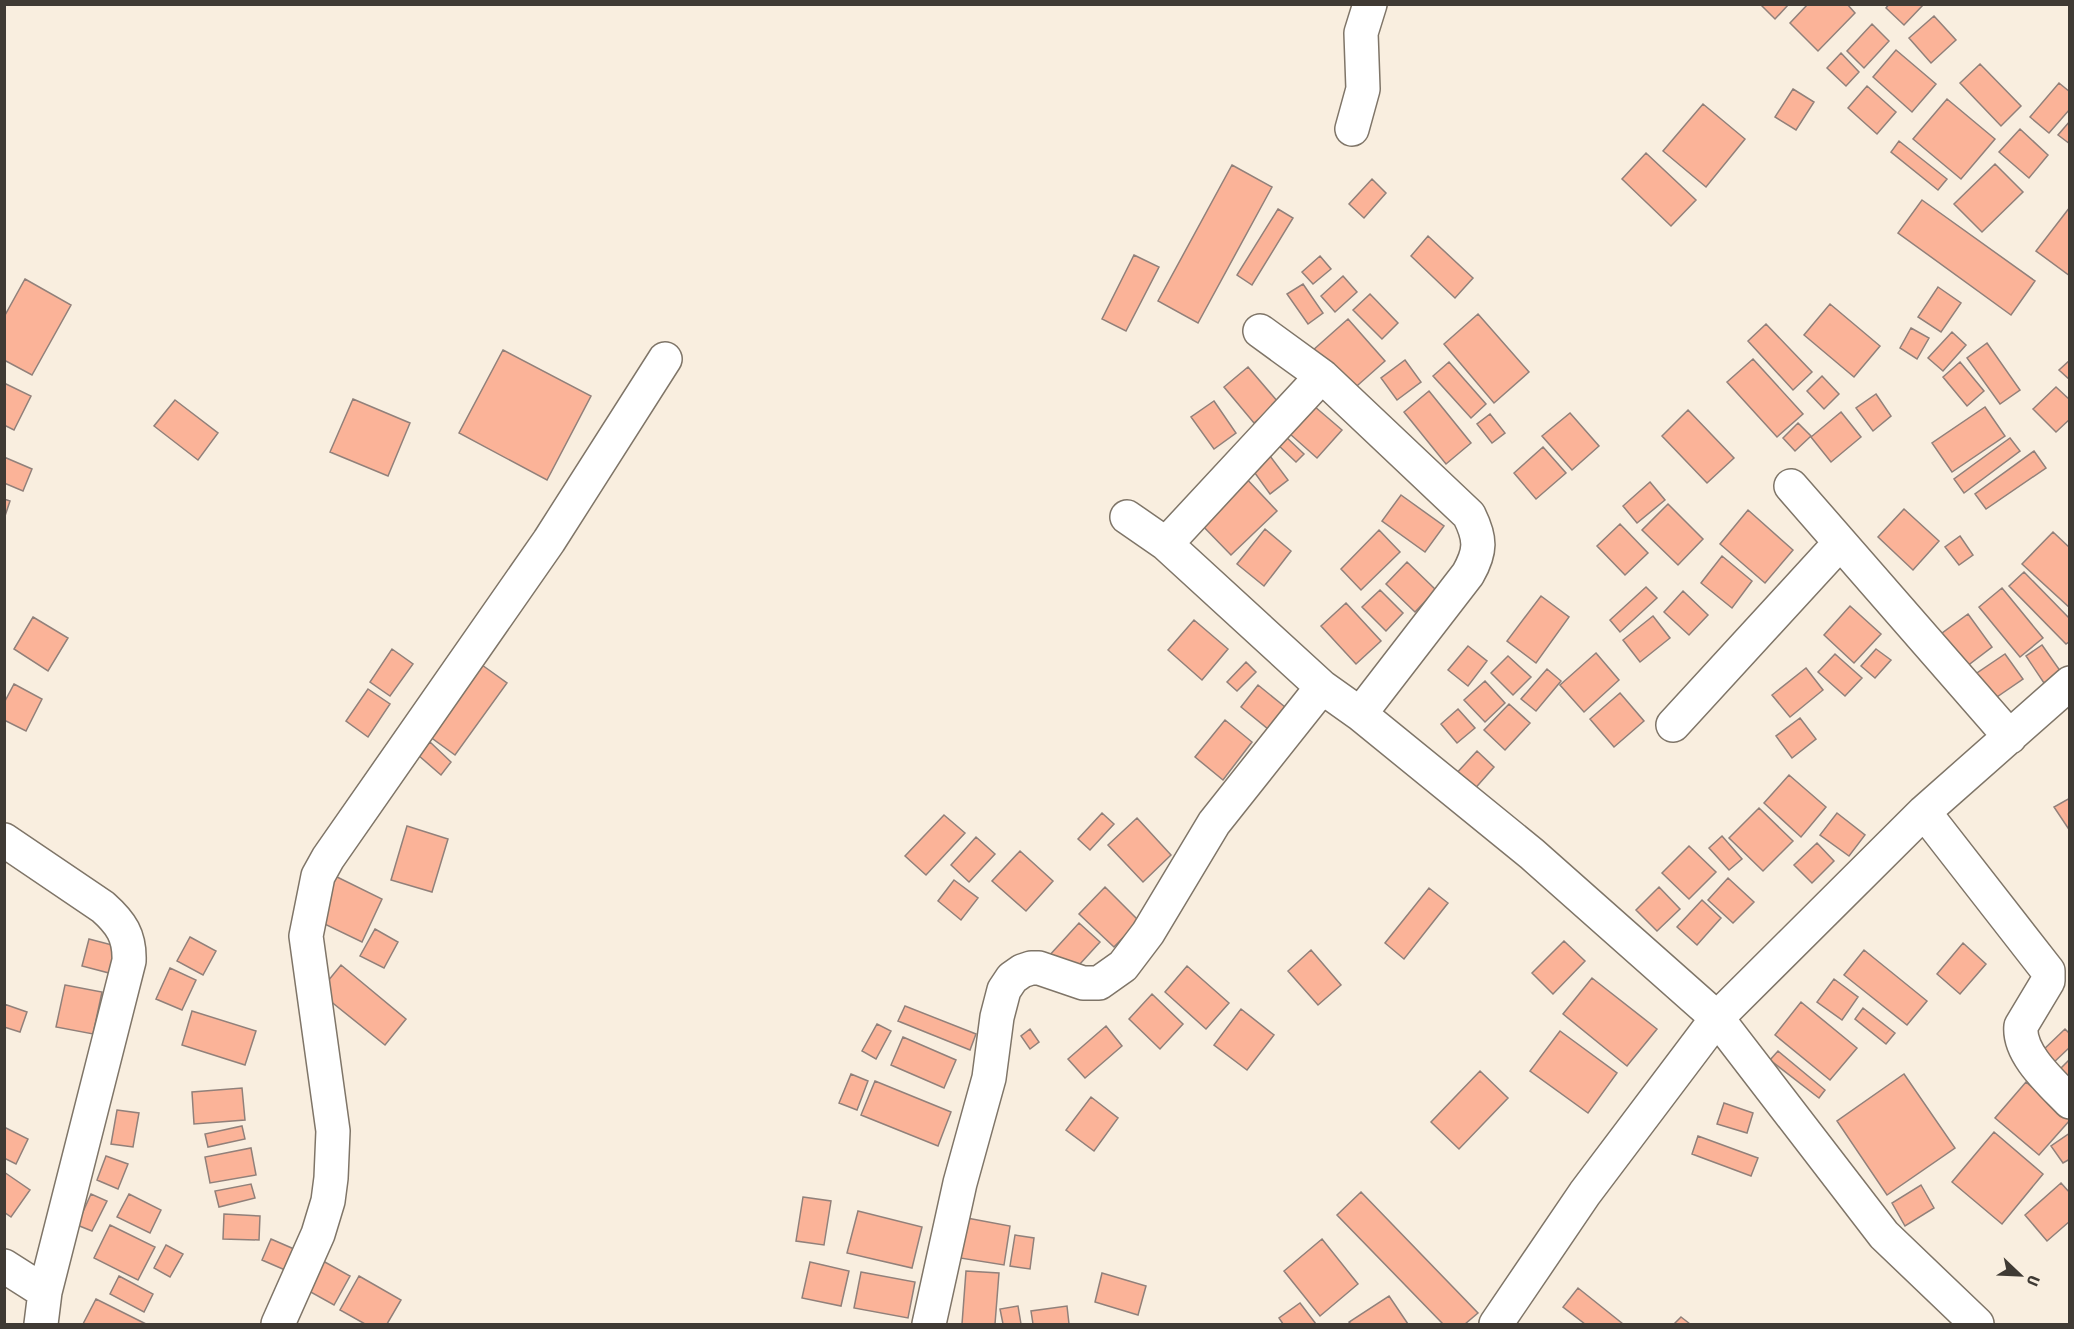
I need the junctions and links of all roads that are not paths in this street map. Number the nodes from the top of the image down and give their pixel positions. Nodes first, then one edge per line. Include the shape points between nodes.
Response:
1 (1370, 4) edge
2 (1352, 129) dead end
3 (1260, 331) dead end
4 (665, 358) dead end
5 (1322, 376) junction
6 (1791, 486) dead end
7 (1127, 517) dead end
8 (1840, 543) junction
9 (1166, 544) junction
10 (2070, 683) edge
11 (1322, 687) junction
12 (1360, 714) junction
13 (1672, 725) dead end
14 (2010, 737) junction
15 (1924, 812) junction
16 (4, 840) edge
17 (1717, 1018) junction
18 (2070, 1102) edge
19 (4, 1266) edge
20 (45, 1292) junction
21 (41, 1324) edge
22 (278, 1324) edge
23 (928, 1324) edge
24 (1496, 1324) edge
25 (1977, 1324) edge

1 - 2 street via 1361,33 1363,89
3 - 5 street
4 - 22 street via 549,541 318,876 306,936 333,1131 331,1178 318,1234
5 - 9 street
5 - 12 street via 1469,515 1479,545 1468,574
6 - 8 street
7 - 9 street
8 - 13 street
8 - 14 street
9 - 11 street
10 - 14 street
11 - 12 street
11 - 23 street via 1214,823 1148,933 1123,966 1099,983 1083,983 1031,968 1017,974 1004,990 989,1078
12 - 17 street via 1532,854
14 - 15 street
15 - 17 street
15 - 18 street via 2048,971 2048,981 2021,1026 2021,1043
16 - 20 street via 116,918 129,947 129,962
17 - 24 street via 1585,1193
17 - 25 street via 1884,1235
19 - 20 street
20 - 21 street

